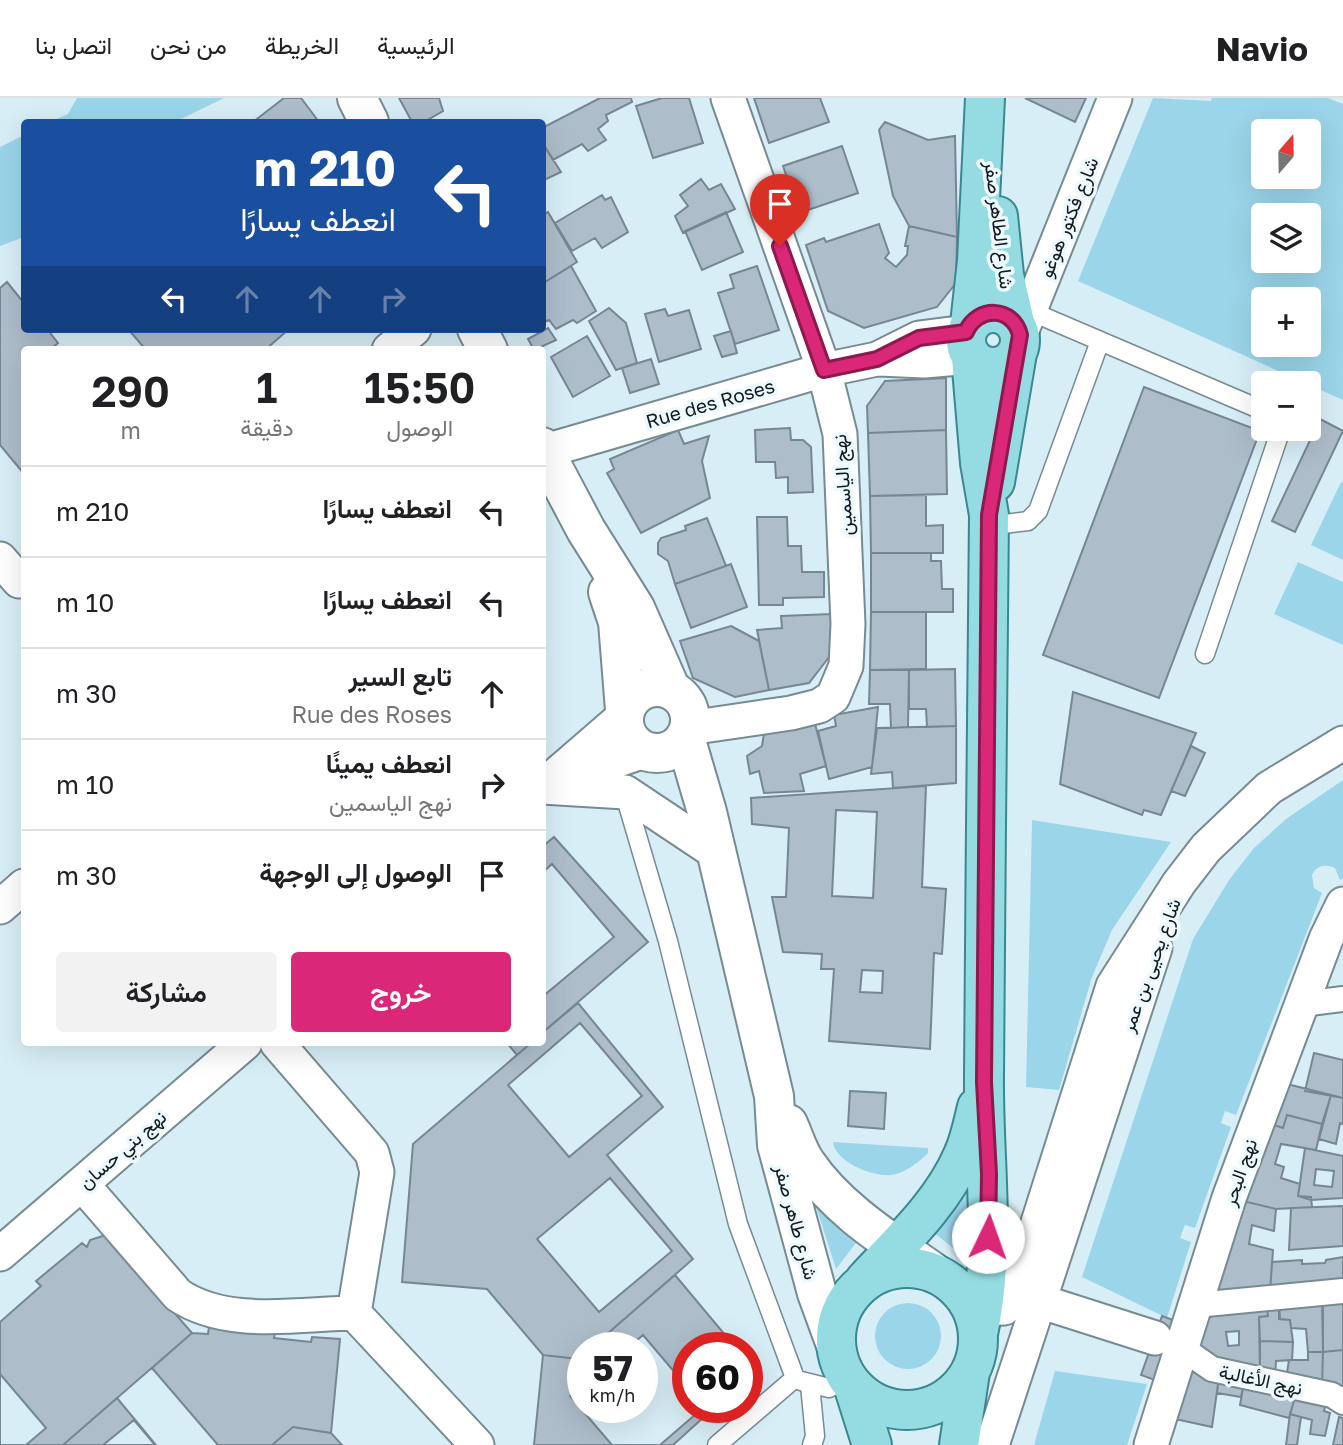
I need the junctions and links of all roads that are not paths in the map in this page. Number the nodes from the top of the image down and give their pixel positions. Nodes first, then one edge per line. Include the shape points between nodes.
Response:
1 (357, 98) edge
2 (728, 98) edge
3 (1115, 98) edge
4 (986, 113) edge
5 (368, 119) edge
6 (1020, 331) junction
7 (409, 333) edge
8 (969, 337) junction
9 (1100, 341) junction
10 (394, 346) edge
11 (824, 370) junction
12 (1251, 405) edge
13 (1277, 441) edge
14 (546, 448) edge
15 (546, 453) edge
16 (988, 521) junction
17 (586, 530) junction
18 (1205, 654) dead end
19 (671, 690) junction
20 (624, 713) junction
21 (668, 742) junction
22 (1343, 743) edge
23 (546, 783) edge
24 (546, 786) edge
25 (546, 787) edge
26 (625, 792) junction
27 (715, 852) junction
28 (1179, 883) junction
29 (21, 888) edge
30 (1343, 904) edge
31 (0, 906) edge
32 (1343, 999) edge
33 (1302, 1004) junction
34 (242, 1046) edge
35 (280, 1046) edge
36 (984, 1082) junction
37 (774, 1096) junction
38 (82, 1184) junction
39 (897, 1246) junction
40 (0, 1254) edge
41 (933, 1272) junction
42 (1343, 1291) edge
43 (852, 1294) junction
44 (1039, 1301) junction
45 (1196, 1305) junction
46 (354, 1312) junction
47 (976, 1314) junction
48 (1171, 1344) junction
49 (845, 1369) junction
50 (970, 1372) junction
51 (802, 1381) junction
52 (1343, 1402) edge
53 (477, 1445) edge
54 (717, 1445) edge
55 (812, 1445) edge
56 (872, 1445) edge
57 (959, 1445) edge
58 (992, 1445) edge
59 (1151, 1445) edge

1 - 5 main road
2 - 11 street, نهج الياسمين
3 - 6 street, شارع فكتور هوغو
4 - 6 main road, شارع الطاهر صفر via 1004,275
4 - 8 main road, شارع الطاهر صفر
6 - 8 main road via 998,312 977,316
6 - 9 lane
6 - 16 main road, شارع الطاهر صفر
7 - 10 street
8 - 11 street, Rue des Roses via 919,338 877,359
8 - 16 main road, شارع الطاهر صفر
9 - 12 lane
9 - 16 lane via 1038,511 1028,521
11 - 14 street, Rue des Roses
11 - 21 street, نهج الياسمين via 840,434 846,666 833,697 819,706
13 - 18 lane
15 - 17 main road, شارع طاهر صفر
16 - 36 main road, شارع الطاهر صفر
17 - 19 main road, شارع طاهر صفر via 635,608
17 - 20 main road, شارع طاهر صفر via 618,622
19 - 20 main road via 648,688 630,700
19 - 21 main road, شارع طاهر صفر via 687,706
20 - 21 main road, شارع طاهر صفر via 628,737
20 - 23 street
21 - 24 street
21 - 26 street
21 - 27 main road, شارع طاهر صفر via 707,812
22 - 28 street via 1269,788 1214,840
25 - 26 street
26 - 27 street
26 - 51 lane via 668,941 738,1224
27 - 37 main road, شارع طاهر صفر
28 - 44 street, شارع يحيى بن عمر via 1137,993
28 - 47 street, شارع يحيى بن عمر via 1113,986 1015,1295 1004,1308
29 - 31 street
30 - 33 street, نهج البحر
32 - 33 street
33 - 45 street, نهج البحر via 1234,1185
34 - 38 street, نهج بني حسان
35 - 46 street via 372,1153 377,1172
36 - 39 main road, شارع الطاهر صفر via 964,1154 924,1217
36 - 47 main road, شارع الطاهر صفر via 990,1214
37 - 39 main road, شارع طاهر صفر via 806,1163 831,1193
37 - 49 main road, شارع طاهر صفر via 777,1145 817,1293
38 - 40 street, نهج بني حسان
38 - 46 street via 178,1294 199,1308 229,1315
39 - 41 main road, شارع طاهر صفر
39 - 43 main road, شارع الطاهر صفر
41 - 43 main road via 911,1267 889,1270 868,1279
41 - 47 main road via 952,1283
42 - 45 street
43 - 49 main road via 842,1309
44 - 48 street
44 - 58 street, شارع يحيى بن عمر
45 - 48 street, نهج البحر
46 - 53 street
47 - 50 main road via 977,1353
48 - 52 street, نهج الأغالبة via 1212,1370 1332,1395
48 - 59 street, نهج البحر
49 - 50 main road via 871,1400 892,1408 915,1409 937,1403 956,1390
49 - 51 lane via 830,1388
49 - 56 main road
50 - 57 main road
51 - 54 lane
51 - 55 lane via 815,1436

